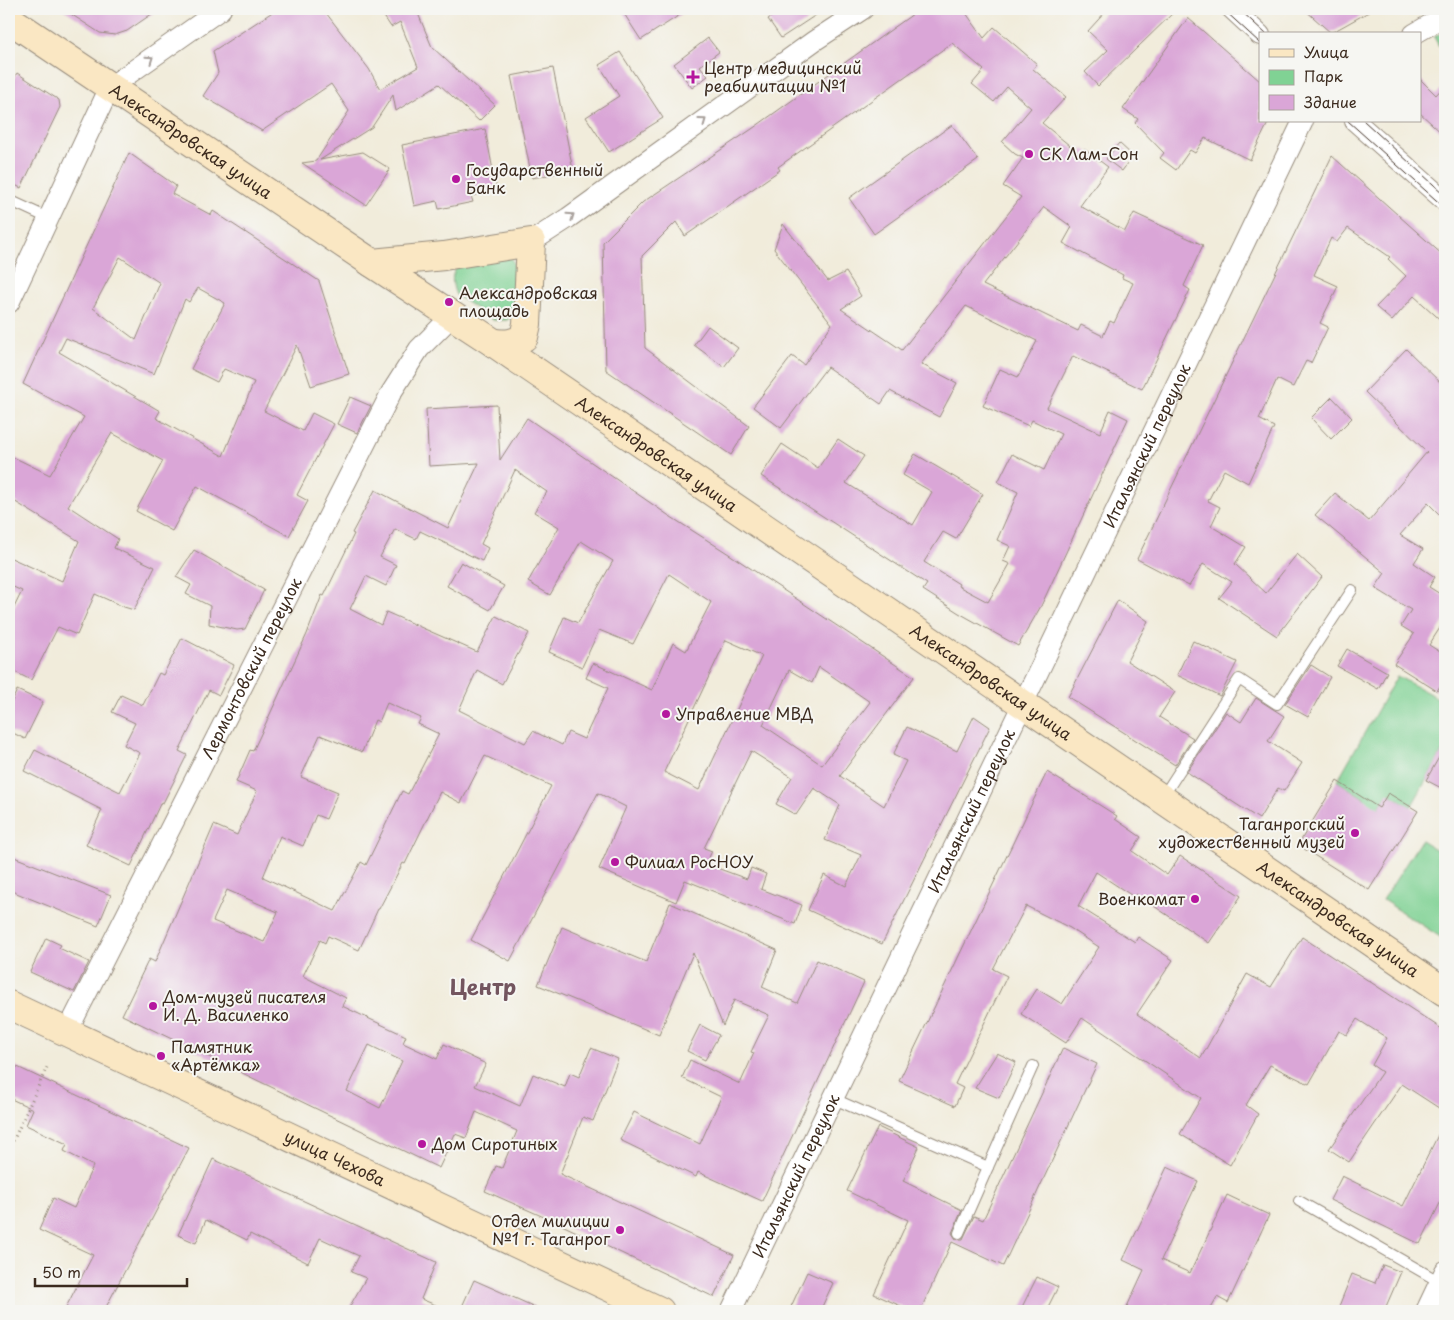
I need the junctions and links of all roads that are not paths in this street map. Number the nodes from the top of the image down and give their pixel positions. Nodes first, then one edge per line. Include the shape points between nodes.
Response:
1 (220, 9) edge
2 (862, 9) edge
3 (1232, 9) edge
4 (1445, 16) edge
5 (9, 19) edge
6 (1417, 32) edge
7 (1259, 34) edge
8 (110, 87) junction
9 (1303, 122) edge
10 (1356, 122) edge
11 (9, 200) edge
12 (1445, 201) edge
13 (48, 218) junction
14 (531, 242) junction
15 (444, 256) junction
16 (372, 263) junction
17 (9, 303) edge
18 (443, 310) junction
19 (527, 324) junction
20 (494, 343) junction
21 (538, 372) junction
22 (1352, 590) dead end
23 (1023, 705) junction
24 (1161, 799) junction
25 (1445, 992) edge
26 (9, 1005) edge
27 (67, 1032) junction
28 (1033, 1066) dead end
29 (832, 1098) junction
30 (988, 1167) junction
31 (1299, 1201) dead end
32 (959, 1233) dead end
33 (1443, 1276) edge
34 (660, 1311) edge
35 (731, 1311) edge
36 (1426, 1311) edge

8 -> 1 street
14 -> 2 street
3 - 7 street
4 - 6 street
5 - 8 main road, Александровская улица
8 - 13 street
8 - 16 main road, Александровская улица
9 - 23 street, Итальянский переулок
10 - 12 street
11 - 13 lane
13 - 17 street
14 - 15 main road
14 - 19 main road
15 - 16 main road
15 - 18 main road via 432,265 428,279
16 - 18 main road, Александровская улица
18 - 20 main road
18 - 27 street, Лермонтовский переулок via 391,393
19 - 20 main road via 524,337 516,342
19 - 21 main road
20 - 21 main road, Александровская улица
21 - 23 main road, Александровская улица
22 - 24 lane via 1277,704 1239,679
23 - 24 main road, Александровская улица
23 - 29 street, Итальянский переулок
24 - 25 main road, Александровская улица
26 - 27 main road, улица Чехова
27 - 34 main road, улица Чехова
28 - 30 lane
29 - 30 lane
29 - 35 street, Итальянский переулок
30 - 32 lane
31 - 33 lane
33 - 36 street

